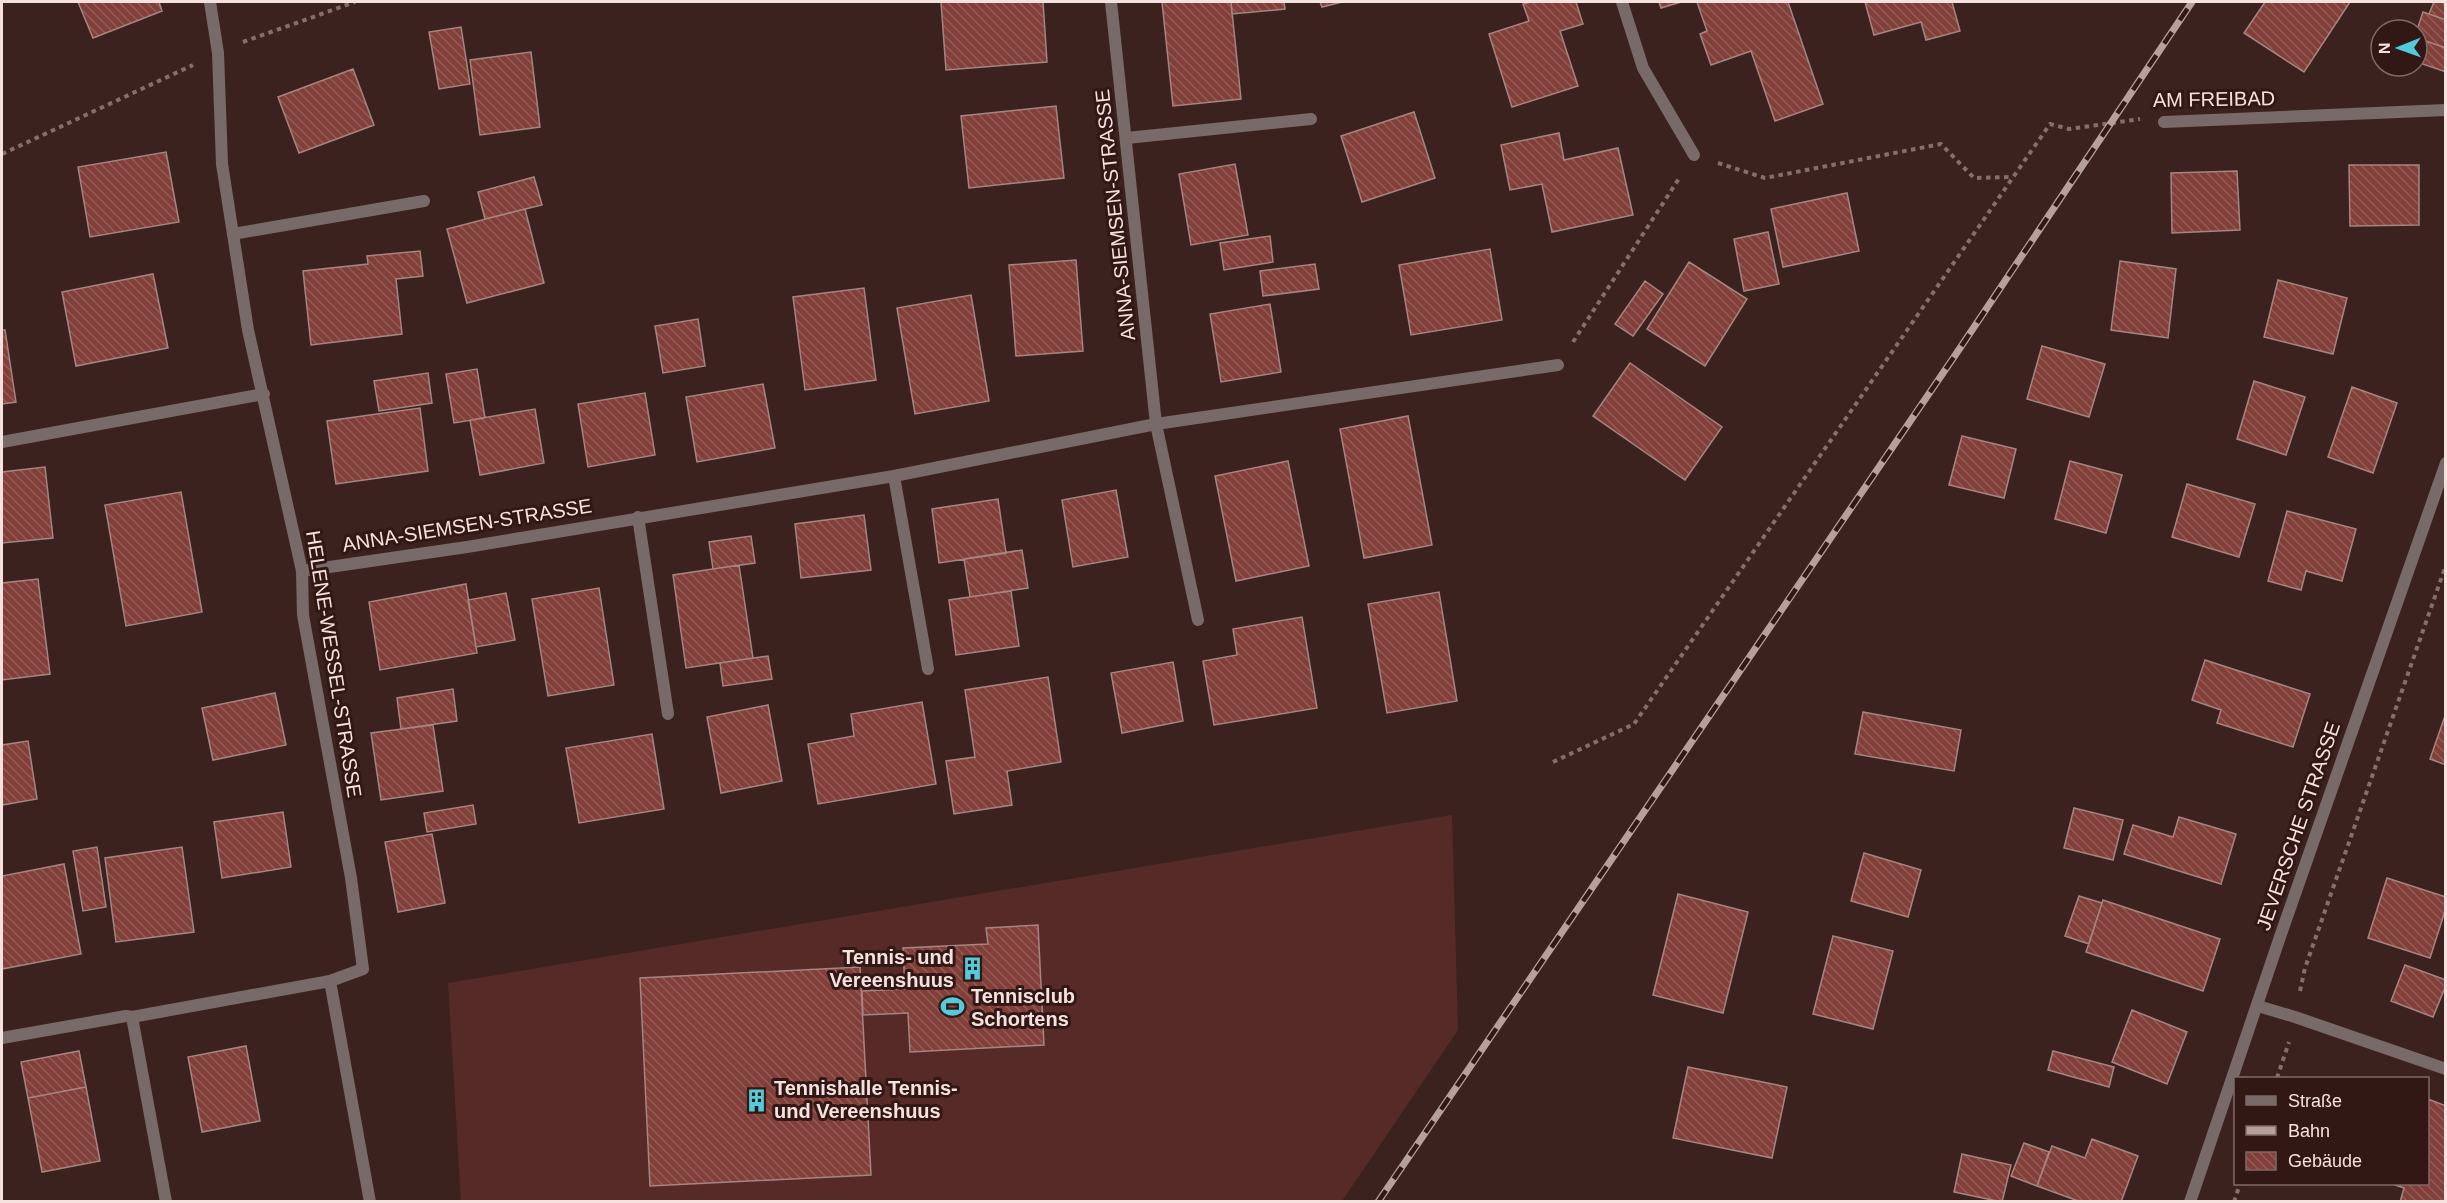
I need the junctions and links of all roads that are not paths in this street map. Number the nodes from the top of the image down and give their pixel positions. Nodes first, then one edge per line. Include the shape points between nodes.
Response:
1 (210, 2) edge
2 (1111, 2) edge
3 (1622, 2) edge
4 (2445, 110) edge
5 (1311, 119) dead end
6 (2164, 122) road end
7 (1127, 138) junction
8 (1694, 155) road end
9 (424, 201) dead end
10 (233, 234) junction
11 (1558, 365) road end
12 (264, 394) junction
13 (1156, 424) junction
14 (2, 442) edge
15 (2445, 463) edge
16 (894, 476) junction
17 (638, 517) junction
18 (302, 571) junction
19 (1198, 620) dead end
20 (928, 669) dead end
21 (668, 714) dead end
22 (330, 981) junction
23 (2258, 1006) junction
24 (132, 1017) junction
25 (2, 1038) edge
26 (2445, 1069) edge
27 (166, 1202) edge
28 (370, 1202) edge
29 (2190, 1202) edge

1 - 10 street, HELENE-WESSEL-STRASSE via 218,53 222,165
2 - 7 street, ANNA-SIEMSEN-STRASSE
3 - 8 street via 1643,68
4 - 6 street, AM FREIBAD
5 - 7 street
7 - 13 street, ANNA-SIEMSEN-STRASSE
9 - 10 street
10 - 12 street, HELENE-WESSEL-STRASSE via 248,330
11 - 13 street, ANNA-SIEMSEN-STRASSE
12 - 14 street
12 - 18 street, HELENE-WESSEL-STRASSE
13 - 16 street, ANNA-SIEMSEN-STRASSE
13 - 19 street, ANNA-SIEMSEN-STRASSE
15 - 23 street, JEVERSCHE STRASSE
16 - 17 street, ANNA-SIEMSEN-STRASSE
16 - 20 street
17 - 18 street, ANNA-SIEMSEN-STRASSE
17 - 21 street
18 - 22 street, HELENE-WESSEL-STRASSE via 303,615 351,878 363,969
22 - 24 street, HELENE-WESSEL-STRASSE
22 - 28 street
23 - 26 street
23 - 29 street, JEVERSCHE STRASSE
24 - 25 street, HELENE-WESSEL-STRASSE
24 - 27 street

